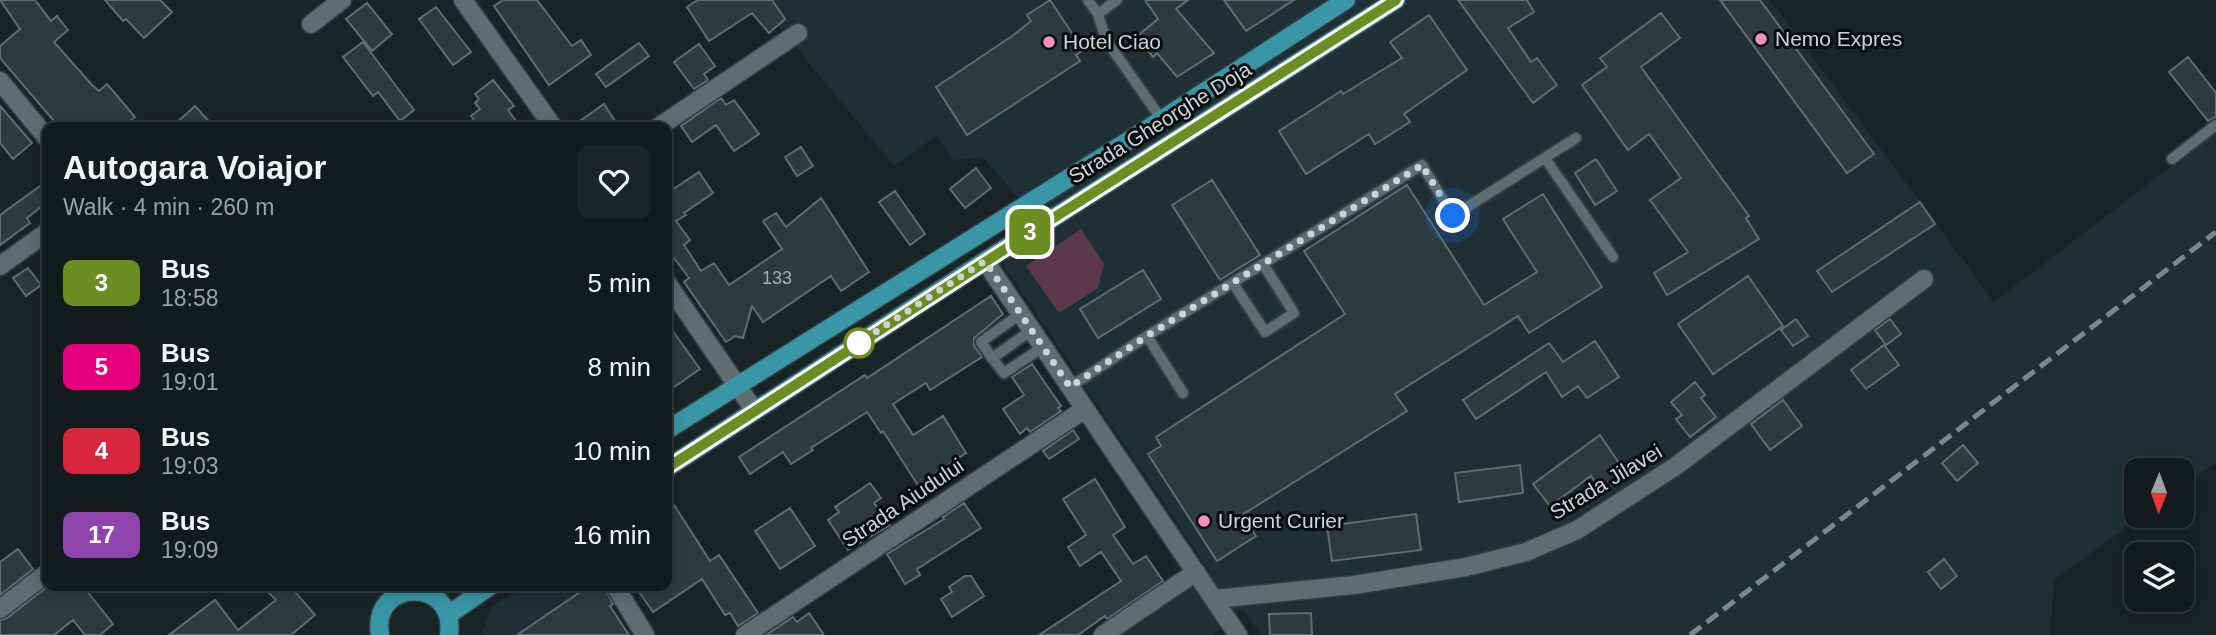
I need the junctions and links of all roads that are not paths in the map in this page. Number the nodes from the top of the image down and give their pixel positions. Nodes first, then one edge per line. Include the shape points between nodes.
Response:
1 (342, 0) edge
2 (463, 0) edge
3 (1088, 0) edge
4 (1117, 0) edge
5 (1346, 0) edge
6 (1396, 0) edge
7 (1098, 14) junction
8 (311, 23) dead end
9 (798, 33) dead end
10 (0, 81) edge
11 (1162, 120) junction
12 (550, 122) edge
13 (666, 122) edge
14 (2216, 125) edge
15 (42, 132) edge
16 (1576, 138) dead end
17 (1545, 158) junction
18 (2172, 159) dead end
19 (42, 236) edge
20 (1613, 257) dead end
21 (985, 261) junction
22 (1263, 264) junction
23 (0, 266) edge
24 (1924, 279) dead end
25 (1233, 283) junction
26 (672, 290) edge
27 (1020, 314) junction
28 (1032, 330) junction
29 (1147, 336) junction
30 (1043, 347) junction
31 (992, 358) junction
32 (737, 384) junction
33 (1070, 387) junction
34 (1183, 393) dead end
35 (1085, 409) junction
36 (754, 410) junction
37 (672, 427) edge
38 (672, 465) edge
39 (1196, 572) junction
40 (42, 577) edge
41 (401, 591) edge
42 (431, 591) edge
43 (483, 591) edge
44 (618, 591) edge
45 (1214, 598) junction
46 (0, 609) edge
47 (448, 615) junction
48 (375, 632) edge
49 (449, 635) edge
50 (645, 635) edge
51 (746, 635) edge
52 (1104, 635) edge
53 (1238, 635) edge

1 - 8 street
2 - 12 street
3 - 7 lane
4 - 7 lane
5 - 11 main road, Strada Gheorghe Doja
6 - 21 main road, Strada Gheorghe Doja
7 - 11 lane via 1106,40
9 - 13 street
10 - 15 street
11 - 32 main road, Strada Gheorghe Doja
14 - 18 lane
16 - 17 lane
17 - 20 lane
17 - 22 lane via 1453,216 1422,165
19 - 23 street
21 - 27 street
21 - 36 main road, Strada Gheorghe Doja
22 - 25 lane
22 - 25 lane via 1294,313 1265,332
24 - 45 street, Strada Jilavei via 1676,466 1577,530 1526,552 1466,566 1354,585
25 - 29 lane
26 - 32 street
27 - 28 street
27 - 31 lane via 981,342
28 - 30 street
28 - 31 lane
29 - 33 lane
29 - 34 lane
30 - 31 lane via 1004,373
30 - 33 street
32 - 36 street
32 - 37 main road, Strada Gheorghe Doja
33 - 35 street
35 - 39 street
35 - 51 street, Strada Aiudului
36 - 38 main road, Strada Gheorghe Doja
39 - 45 street
39 - 52 street
40 - 46 street
41 - 48 main road via 385,606
42 - 47 main road
43 - 47 main road
44 - 50 street
45 - 53 street
47 - 49 main road

